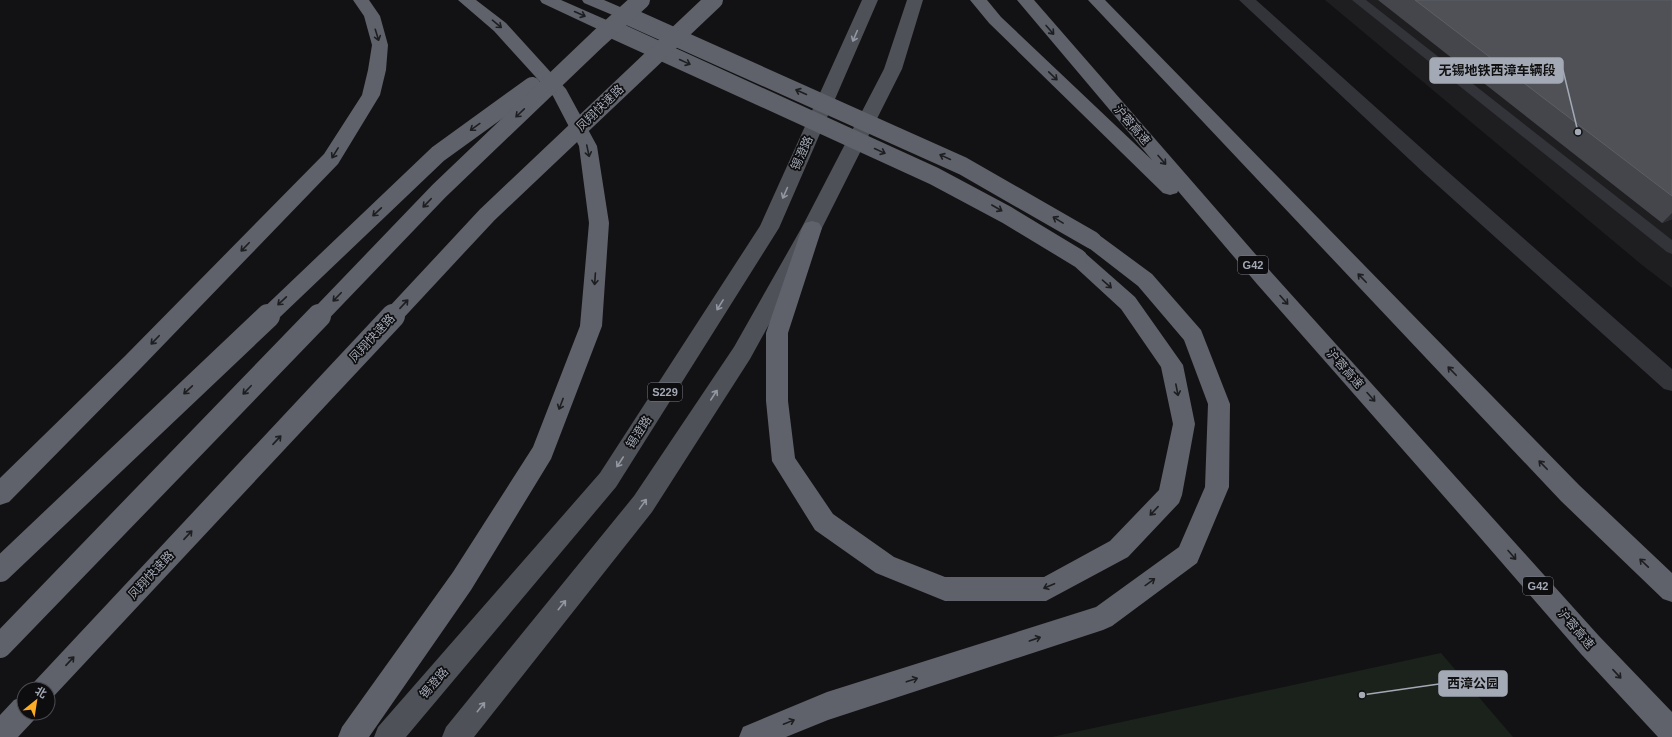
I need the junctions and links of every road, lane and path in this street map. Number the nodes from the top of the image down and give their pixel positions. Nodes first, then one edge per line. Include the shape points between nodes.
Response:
1 (361, 0) edge
2 (466, 0) edge
3 (548, 0) edge
4 (590, 0) edge
5 (641, 0) edge
6 (714, 0) edge
7 (870, 0) edge
8 (915, 0) edge
9 (978, 0) edge
10 (1025, 0) edge
11 (1096, 0) edge
12 (1114, 0) edge
13 (1247, 0) edge
14 (1358, 0) edge
15 (605, 34) junction
16 (812, 228) junction
17 (1327, 241) junction
18 (1670, 243) edge
19 (1085, 249) junction
20 (1264, 278) junction
21 (1672, 382) edge
22 (0, 494) edge
23 (0, 570) edge
24 (1672, 590) edge
25 (0, 646) edge
26 (51, 681) edge
27 (16, 719) edge
28 (1672, 732) edge
29 (0, 736) edge
30 (352, 737) edge
31 (388, 737) edge
32 (456, 737) edge
33 (753, 737) edge

1 -> 22 highway via 372,16 380,45 377,70 371,95 331,159
2 -> 30 highway via 500,27 560,93 588,146 599,223 591,326 542,452 462,581
3 -> 15 highway
19 -> 4 highway, bridge via 963,166 910,140
5 - 15 highway, bridge
26 -> 6 highway, 凤翔快速路, bridge via 487,215
7 -> 31 main road, 锡澄路 / S229 via 769,228 608,480
8 - 16 main road via 893,68
9 -> 20 highway via 995,20
10 -> 20 highway, 沪蓉高速 / G42
11 - 17 highway
12 - 17 highway
13 - 21 street via 1432,169
14 - 18 lane
15 -> 19 highway, bridge via 973,195 1026,224
15 -> 23 highway, bridge via 438,154
15 -> 25 highway, bridge via 439,191
19 -> 16 highway via 1172,365 1184,424 1170,495 1119,549 1046,589 945,589 885,565 824,522 784,461 777,400 777,333
32 -> 16 main road via 643,504 742,353
24 -> 17 highway via 1570,493
33 -> 19 highway via 827,706 1103,617 1188,555 1217,487 1220,404 1192,336 1145,280
20 -> 28 highway, 沪蓉高速 / G42 via 1590,645
27 - 29 highway

